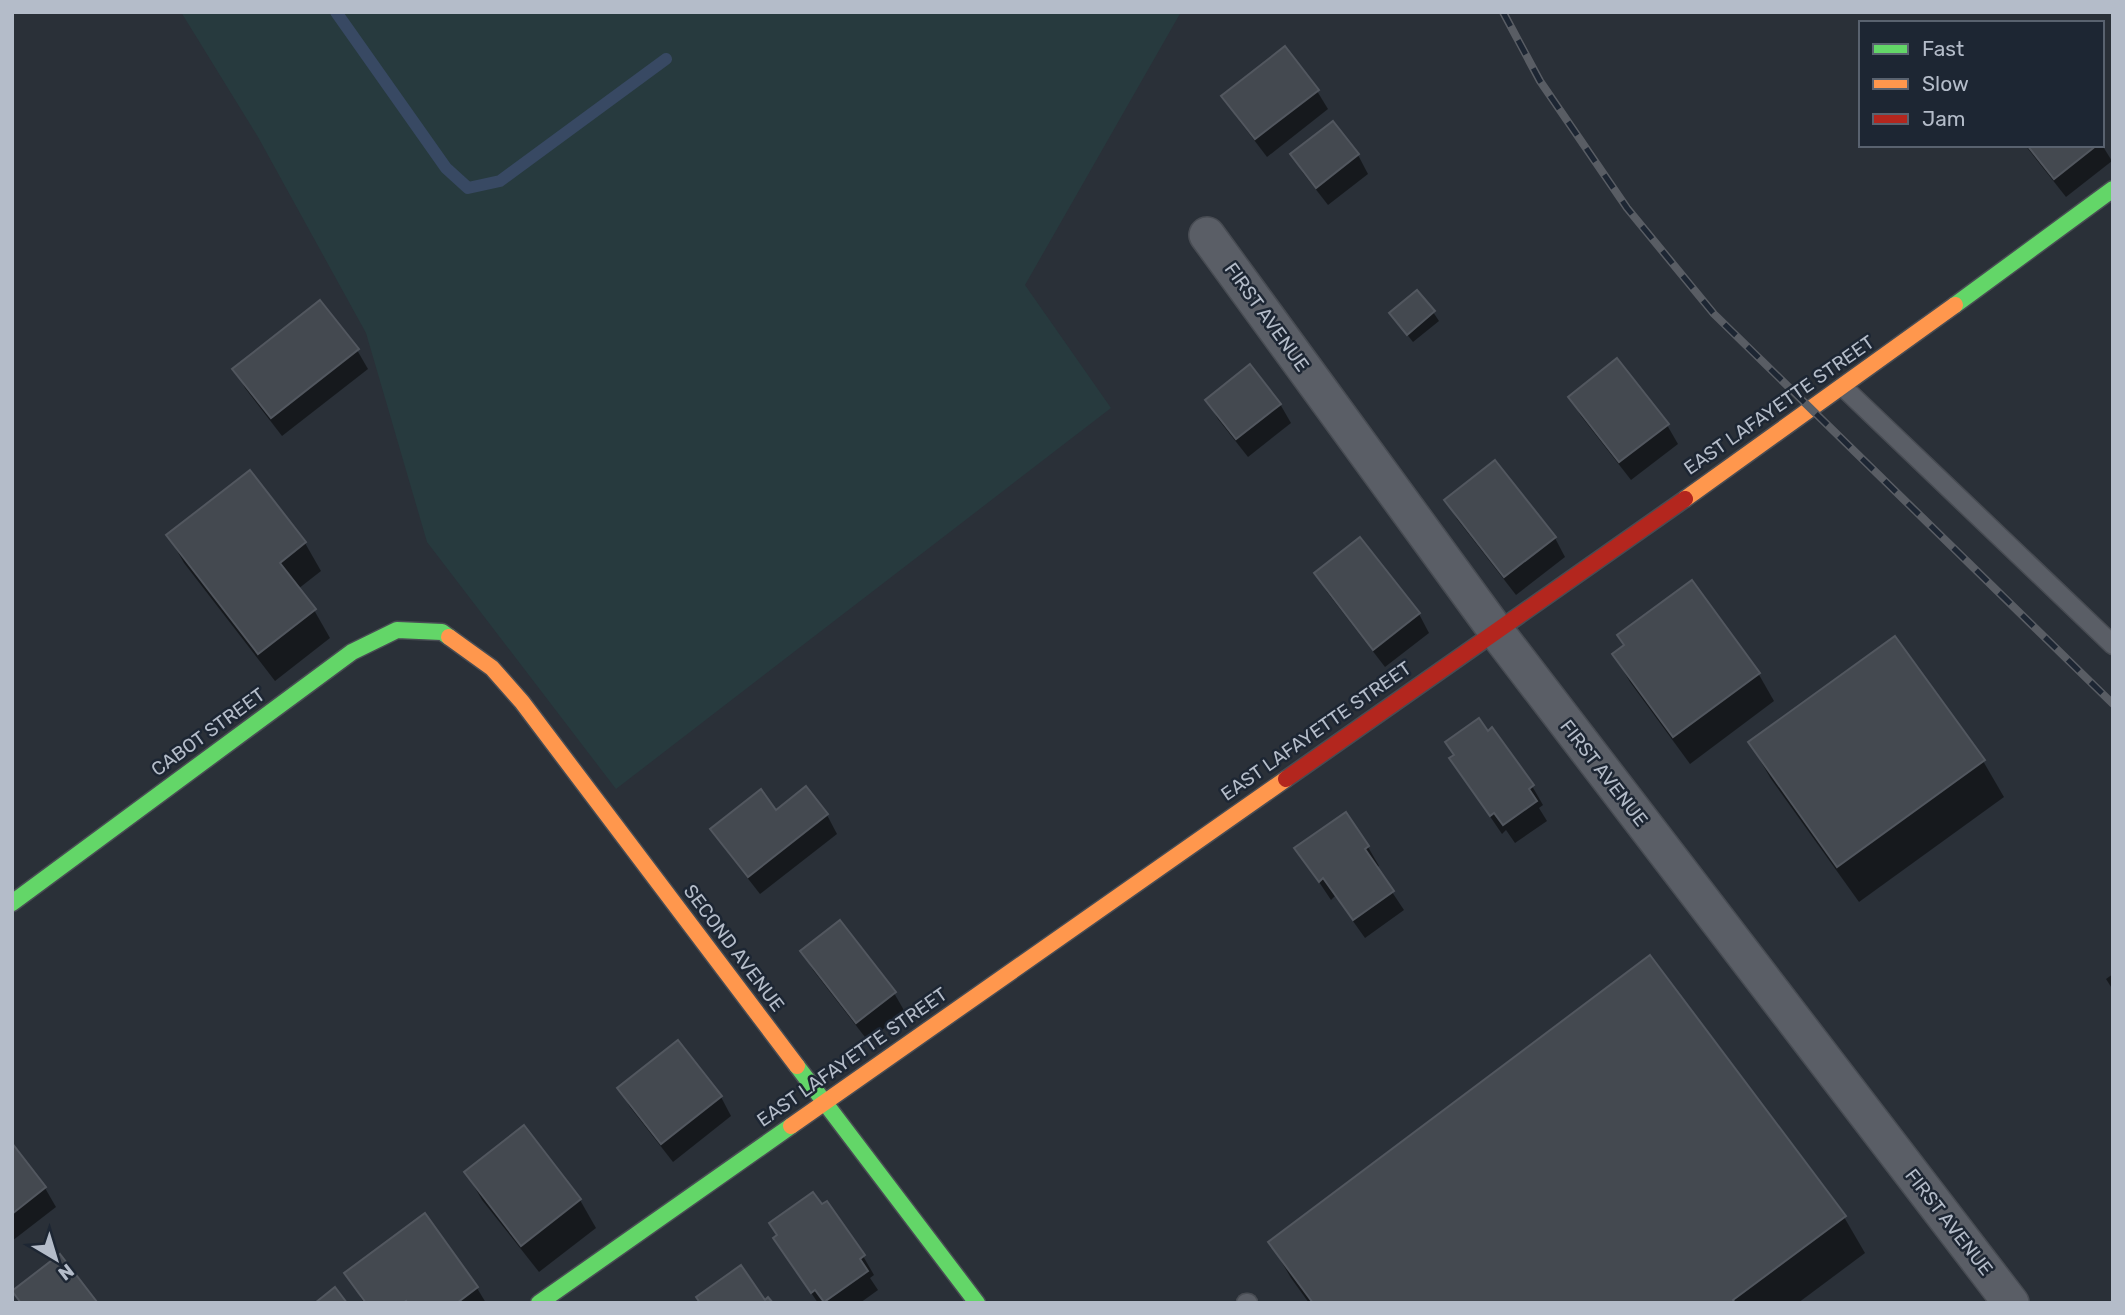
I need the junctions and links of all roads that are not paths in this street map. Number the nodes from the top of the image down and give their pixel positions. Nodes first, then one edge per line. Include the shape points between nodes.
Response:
1 (2113, 189) edge
2 (1207, 235) dead end
3 (1843, 387) junction
4 (1496, 631) junction
5 (442, 632) joint
6 (2113, 645) edge
7 (12, 903) edge
8 (824, 1102) junction
9 (2005, 1300) edge
10 (539, 1303) edge
11 (978, 1303) edge

1 - 3 street, EAST LAFAYETTE STREET
2 - 4 street, FIRST AVENUE
3 - 4 street, EAST LAFAYETTE STREET
3 - 6 lane
4 - 8 street, EAST LAFAYETTE STREET
4 - 9 street, FIRST AVENUE
5 - 7 street, CABOT STREET via 397,630 352,652
5 - 8 street, SECOND AVENUE via 492,668 522,702
8 - 10 street, EAST LAFAYETTE STREET
8 - 11 street, SECOND AVENUE

